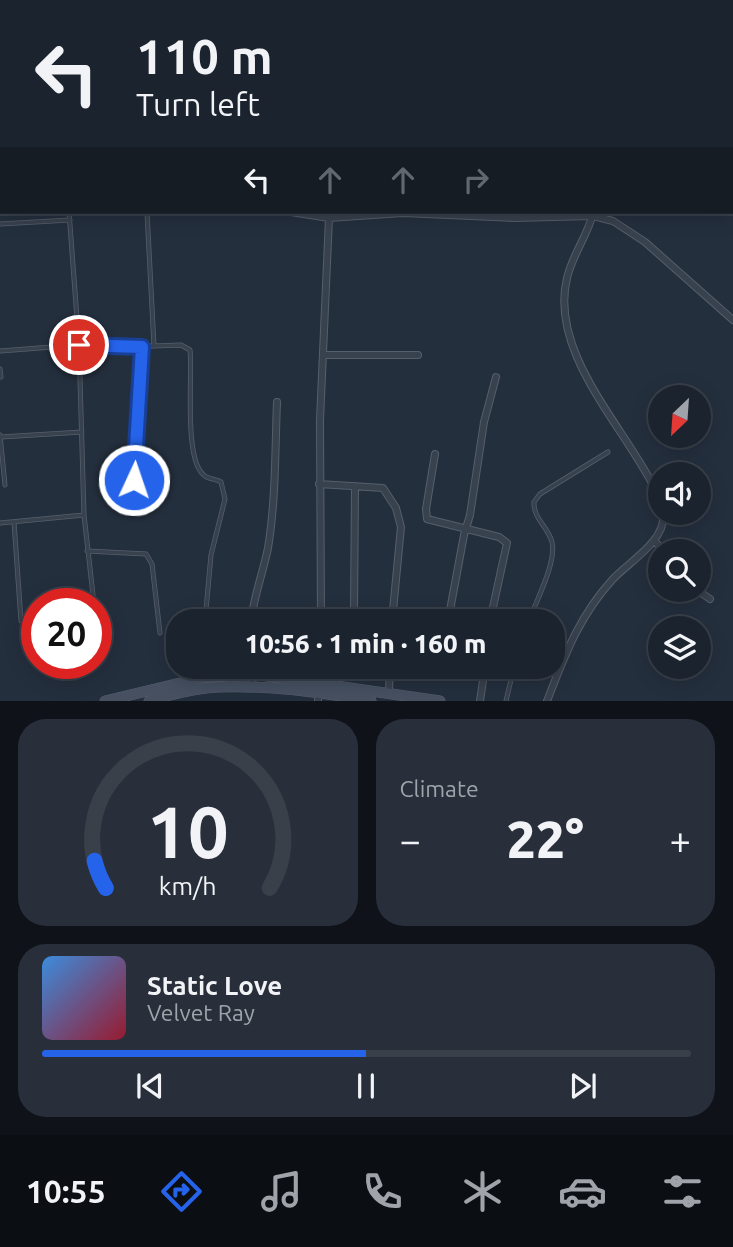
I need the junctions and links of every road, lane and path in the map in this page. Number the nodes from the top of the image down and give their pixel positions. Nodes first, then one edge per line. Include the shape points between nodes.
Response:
1 (69, 214) edge
2 (146, 214) edge
3 (304, 214) edge
4 (388, 214) edge
5 (425, 214) edge
6 (593, 214) edge
7 (329, 218) junction
8 (70, 220) junction
9 (0, 224) edge
10 (733, 320) edge
11 (79, 345) junction
12 (154, 346) junction
13 (142, 347) junction
14 (0, 351) edge
15 (323, 355) junction
16 (418, 355) dead end
17 (0, 369) edge
18 (1, 377) edge
19 (496, 377) dead end
20 (277, 401) dead end
21 (82, 432) junction
22 (0, 436) edge
23 (608, 452) dead end
24 (435, 454) dead end
25 (648, 476) edge
26 (320, 484) junction
27 (5, 485) dead end
28 (355, 486) junction
29 (132, 506) dead end
30 (84, 515) junction
31 (13, 522) junction
32 (0, 523) edge
33 (465, 528) junction
34 (648, 546) edge
35 (87, 551) junction
36 (92, 588) edge
37 (206, 609) edge
38 (252, 609) edge
39 (321, 609) edge
40 (354, 609) edge
41 (394, 609) edge
42 (451, 609) edge
43 (493, 609) edge
44 (533, 609) edge
45 (21, 621) dead end
46 (160, 633) dead end
47 (197, 679) edge
48 (253, 679) edge
49 (301, 679) edge
50 (319, 679) edge
51 (390, 679) edge
52 (483, 679) edge
53 (511, 679) edge
54 (319, 682) junction
55 (252, 688) junction
56 (182, 691) edge
57 (389, 692) junction
58 (318, 698) edge
59 (358, 700) edge
60 (105, 701) edge
61 (149, 701) edge
62 (371, 701) edge
63 (440, 701) edge
64 (480, 701) edge
65 (506, 701) edge
66 (547, 701) edge

1 - 8 lane
2 - 12 lane
3 - 7 street
4 - 7 street
5 - 6 street via 514,218
6 - 10 street via 635,235
6 - 25 street via 567,278 567,324 594,390
7 - 15 street
8 - 9 lane
8 - 11 lane
11 - 13 lane
11 - 14 lane
11 - 21 lane
12 - 13 lane
12 - 37 lane via 181,345 190,350 192,437 198,467 223,485 225,499 211,555
13 - 29 lane
15 - 16 street
15 - 26 street
17 - 18 lane
19 - 33 street
20 - 38 street via 274,503
21 - 22 lane
21 - 30 lane
22 - 27 lane
23 - 44 lane via 534,502 535,513 552,543 552,559
24 - 33 street via 427,519
26 - 28 street
26 - 39 street
28 - 40 street
28 - 41 street via 383,488 399,518
30 - 31 lane
30 - 35 lane
31 - 32 lane
31 - 45 lane
33 - 42 street
33 - 43 street via 507,543
34 - 66 street via 612,580 574,633
35 - 36 lane
35 - 46 lane via 146,554 152,564
47 - 56 main road
48 - 55 street
49 - 54 main road
50 - 54 street
51 - 57 street
52 - 64 street
53 - 65 lane
54 - 57 main road
54 - 58 street
55 - 56 main road
55 - 58 main road
56 - 60 main road
56 - 61 main road
57 - 63 main road
58 - 59 main road
59 - 62 main road

